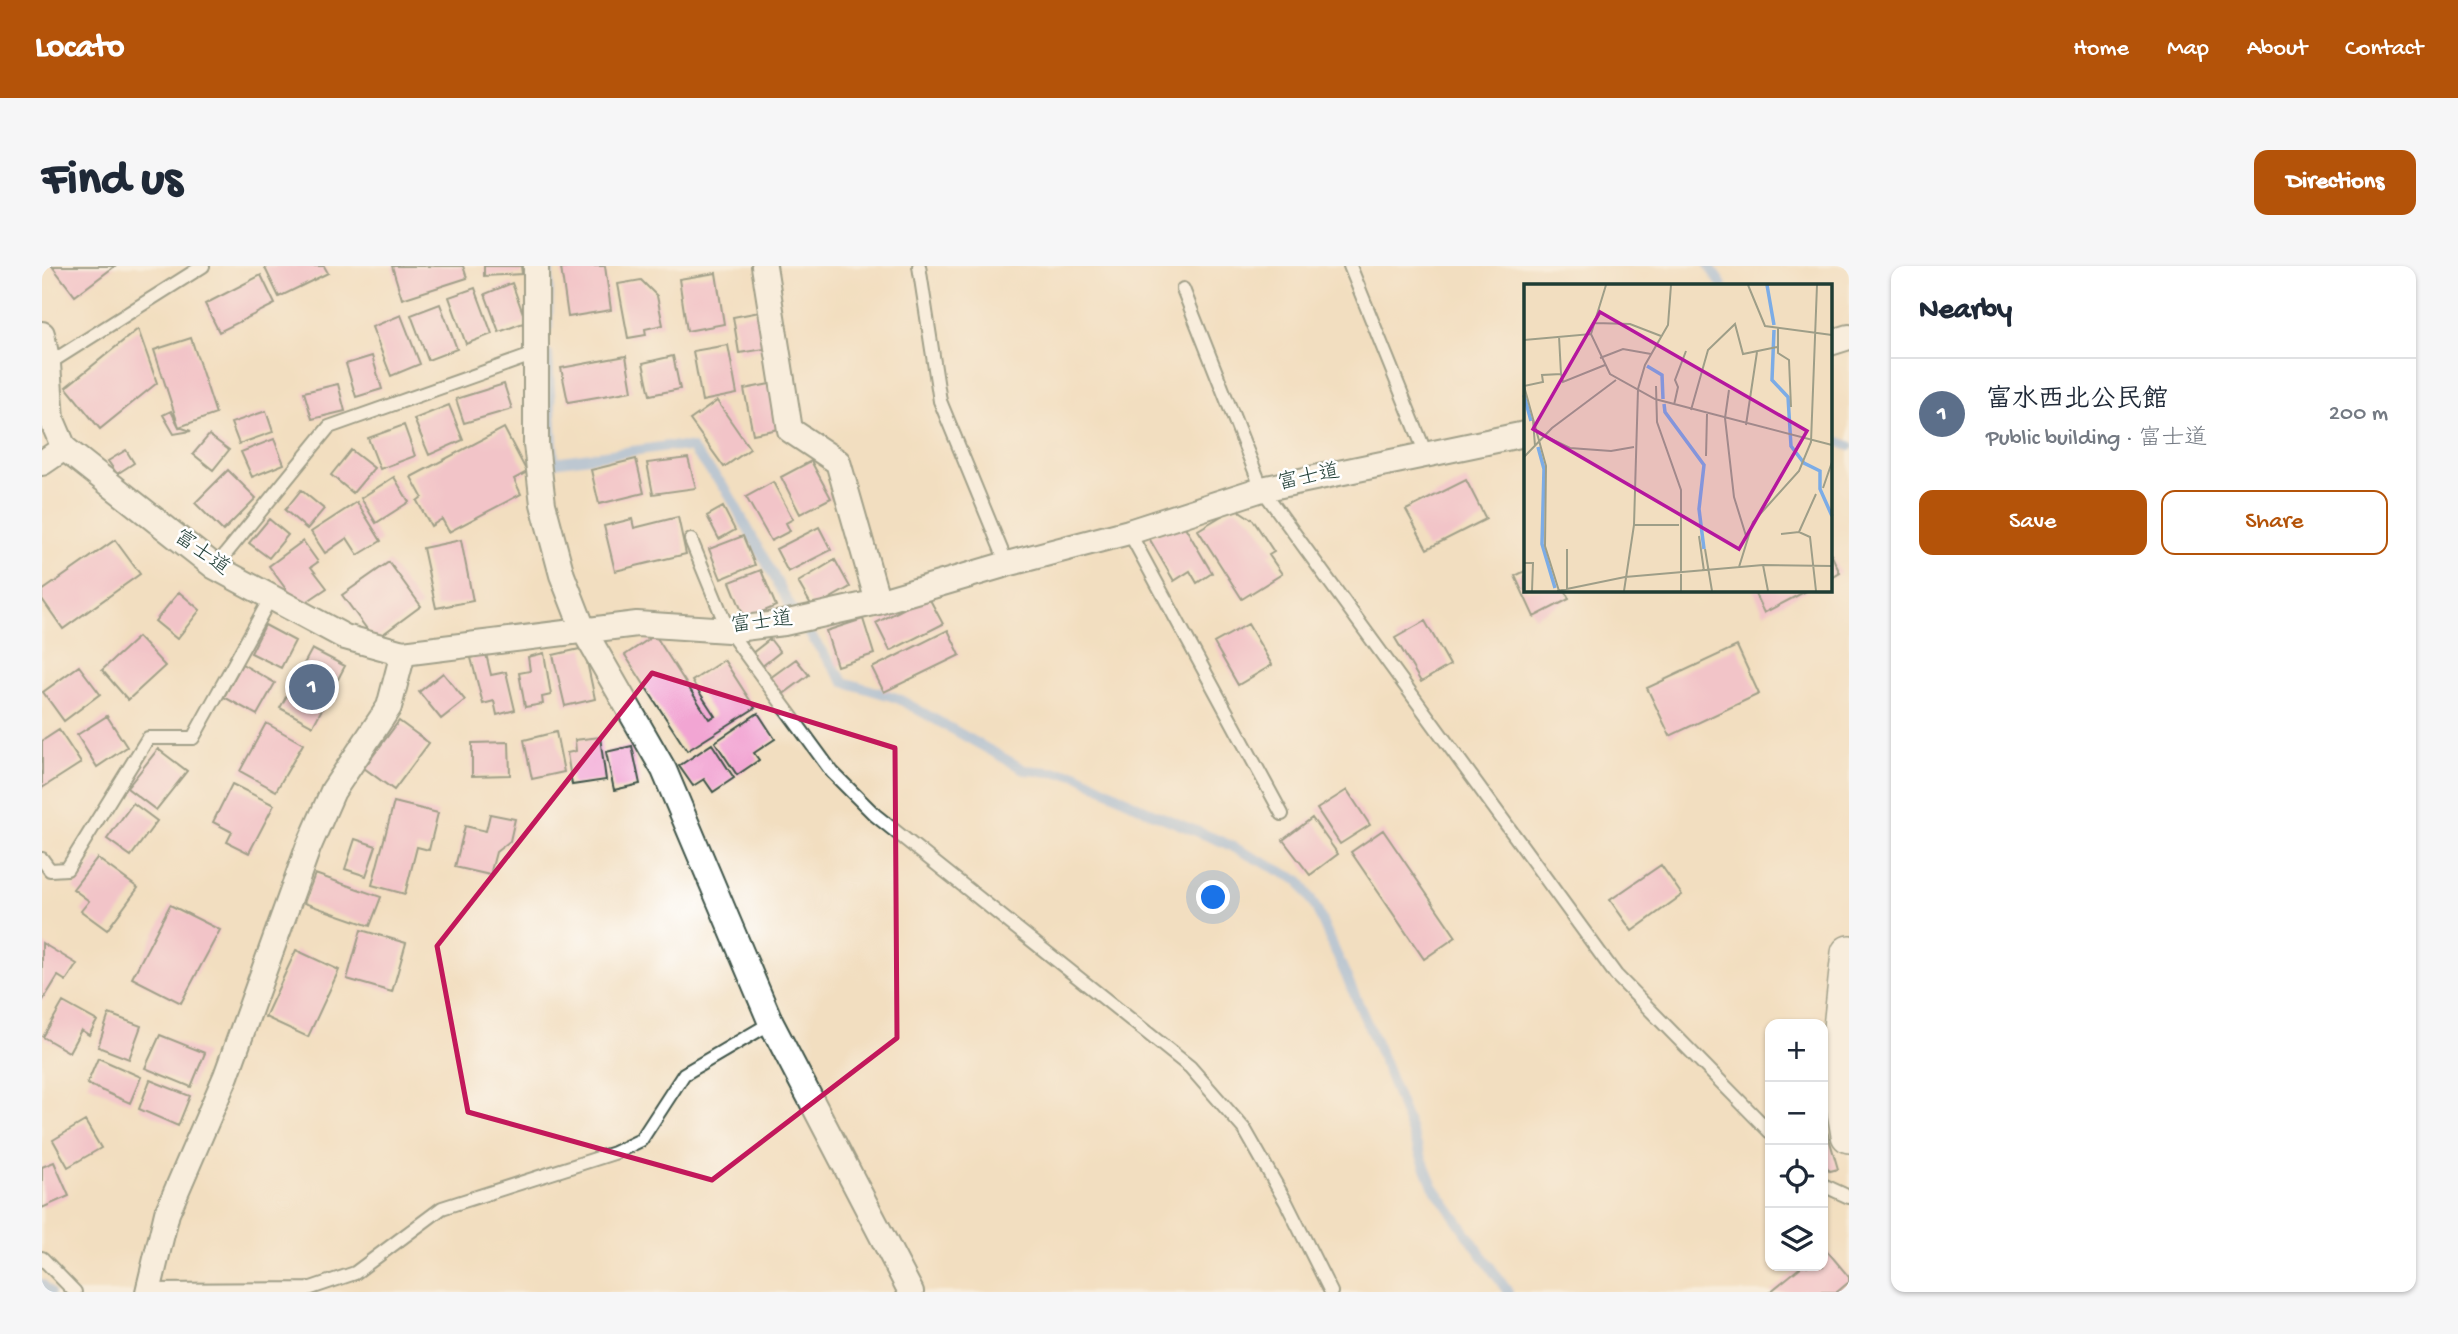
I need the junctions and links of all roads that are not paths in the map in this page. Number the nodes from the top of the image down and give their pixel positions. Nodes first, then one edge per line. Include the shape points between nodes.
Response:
1 (203, 266) edge
2 (536, 266) edge
3 (764, 266) edge
4 (919, 266) edge
5 (1350, 266) edge
6 (1183, 289) dead end
7 (42, 334) edge
8 (1849, 337) edge
9 (1832, 341) edge
10 (535, 355) junction
11 (48, 364) junction
12 (1524, 433) edge
13 (64, 448) junction
14 (1426, 454) junction
15 (42, 463) edge
16 (1262, 489) junction
17 (1129, 532) junction
18 (691, 540) dead end
19 (1007, 564) junction
20 (215, 567) junction
21 (271, 597) junction
22 (878, 602) junction
23 (583, 629) junction
24 (728, 630) junction
25 (402, 653) junction
26 (1282, 814) dead end
27 (42, 859) edge
28 (1849, 953) edge
29 (771, 1023) junction
30 (1765, 1127) edge
31 (1849, 1135) edge
32 (1828, 1187) edge
33 (1849, 1197) edge
34 (42, 1258) edge
35 (148, 1291) edge
36 (75, 1292) edge
37 (911, 1292) edge
38 (1331, 1292) edge

1 - 11 lane
2 - 10 street
3 - 22 street via 790,430 838,462
4 - 19 lane via 940,401
5 - 14 lane
6 - 16 lane
7 - 11 street
8 - 9 street
10 - 20 lane via 329,427
10 - 23 street via 536,444 543,504 562,575
11 - 13 street via 52,419
12 - 14 street, 富士道
13 - 15 street
13 - 20 street, 富士道
14 - 16 street, 富士道
16 - 17 street, 富士道
16 - 30 lane via 1616,975
17 - 19 street, 富士道
17 - 26 lane
18 - 24 lane
19 - 22 street, 富士道
20 - 21 street, 富士道
21 - 25 street, 富士道 via 345,637
21 - 27 lane via 194,738 148,738 67,869 50,870
22 - 24 street, 富士道
23 - 24 street, 富士道 via 637,624
23 - 25 street, 富士道
23 - 29 street via 664,770
24 - 38 lane via 832,772 875,816 1190,1067 1245,1130
25 - 35 street via 389,707 333,791 308,848 226,1076 167,1213
28 - 31 street via 1837,1065
29 - 35 lane via 684,1074 641,1140 614,1153 442,1208 355,1273 308,1289
29 - 37 street
32 - 33 lane
34 - 36 lane

